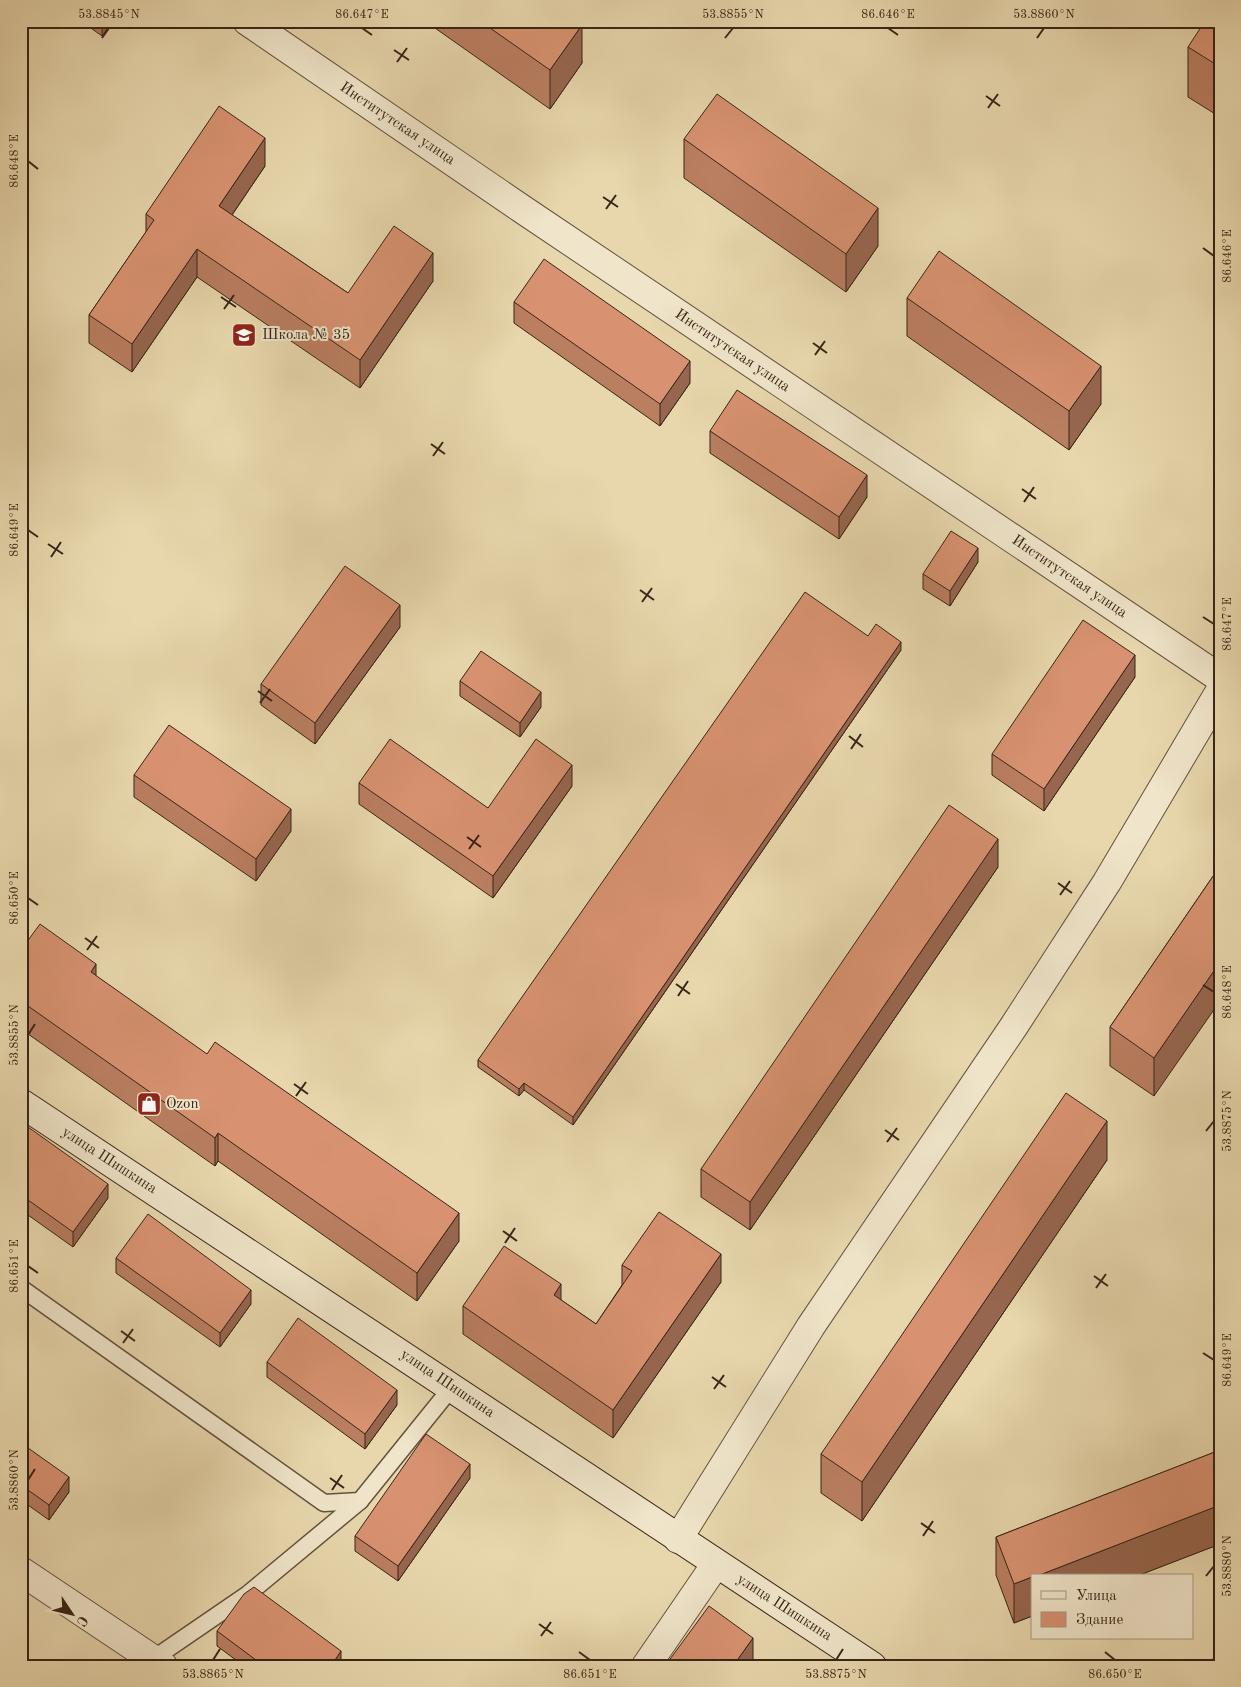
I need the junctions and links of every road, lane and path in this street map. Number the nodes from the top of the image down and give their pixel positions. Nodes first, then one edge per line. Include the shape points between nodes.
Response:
1 (247, 21) edge
2 (1220, 678) edge
3 (1220, 691) edge
4 (21, 1103) edge
5 (21, 1288) edge
6 (452, 1386) junction
7 (360, 1501) junction
8 (678, 1539) junction
9 (716, 1564) junction
10 (21, 1571) edge
11 (158, 1662) edge
12 (646, 1666) edge
13 (872, 1666) edge

1 - 2 street, Институтская улица
3 - 8 street via 1107,882 811,1326
4 - 6 street, улица Шишкина
5 - 7 lane via 324,1504
6 - 7 lane
6 - 8 street, улица Шишкина
7 - 11 lane via 248,1594
8 - 9 street, улица Шишкина
9 - 12 street
9 - 13 street, улица Шишкина
10 - 11 street

